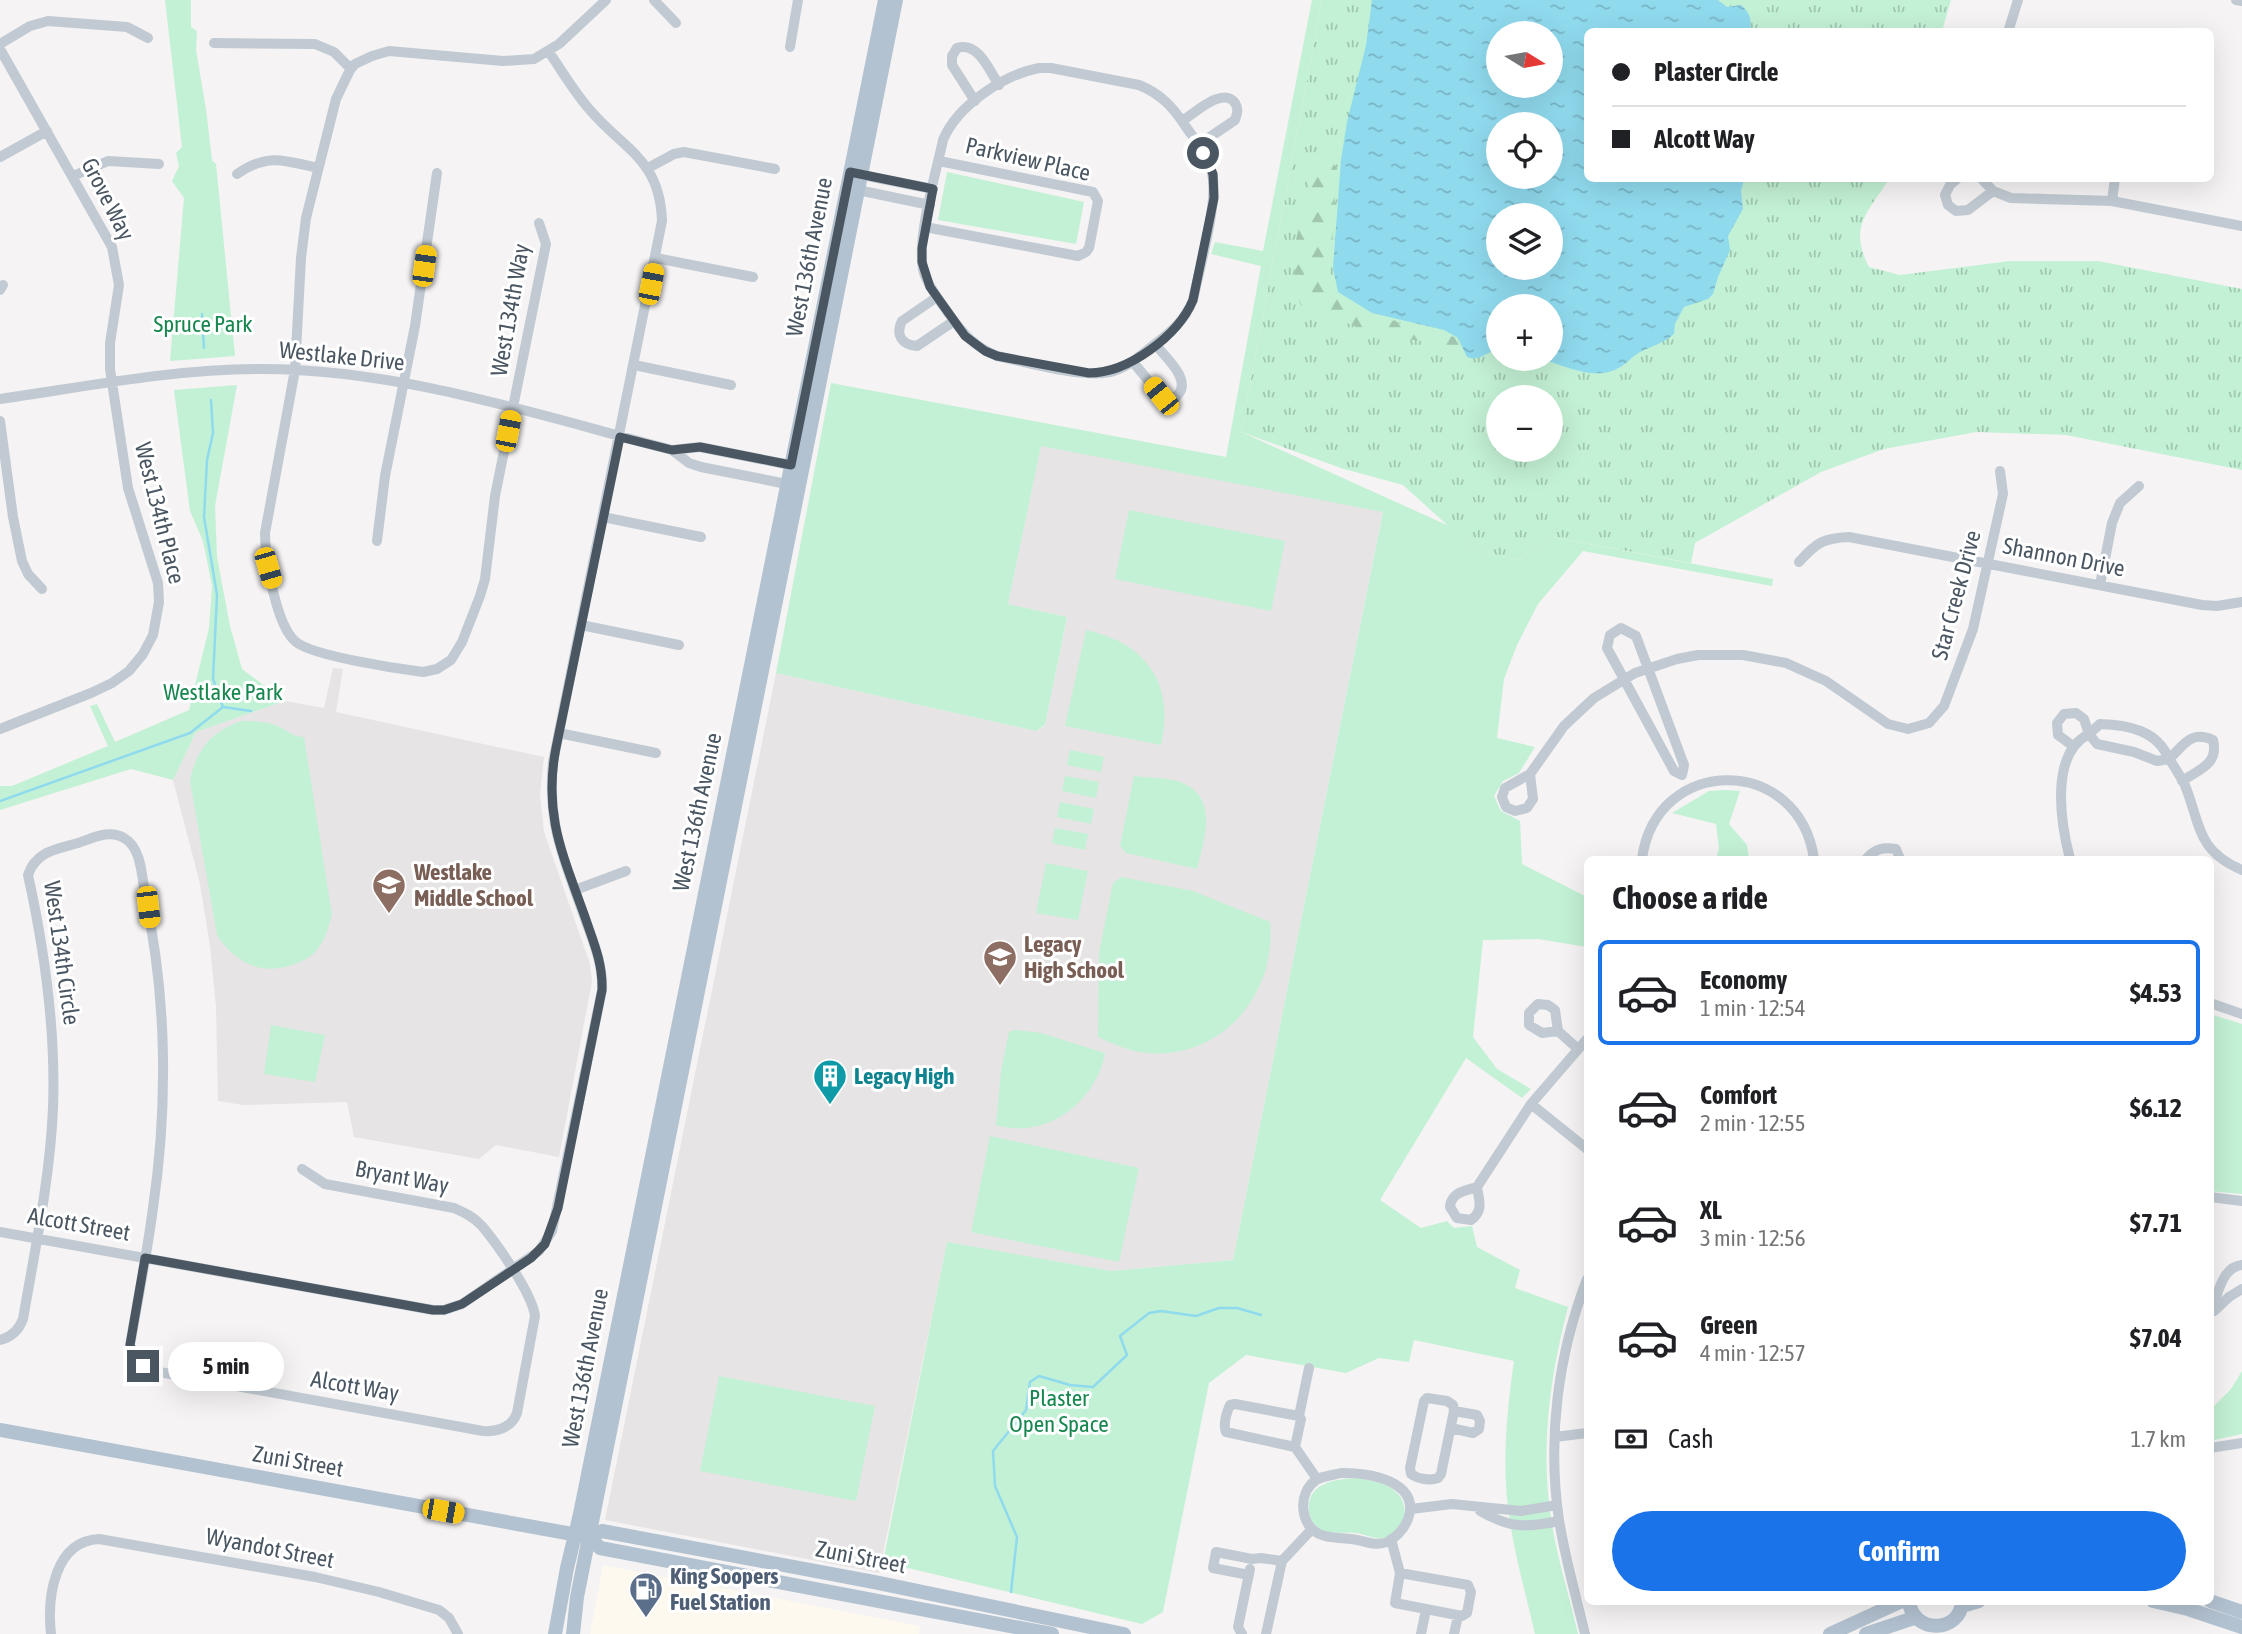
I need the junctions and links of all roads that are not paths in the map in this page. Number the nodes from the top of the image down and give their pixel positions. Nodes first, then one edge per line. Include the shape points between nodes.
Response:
1 (606, 0) edge
2 (654, 0) edge
3 (798, 0) edge
4 (885, 0) edge
5 (896, 0) edge
6 (2018, 0) edge
7 (2236, 0) edge
8 (2242, 1) edge
9 (676, 23) dead end
10 (2009, 28) edge
11 (148, 38) dead end
12 (214, 43) dead end
13 (0, 44) edge
14 (790, 47) dead end
15 (0, 49) edge
16 (549, 52) junction
17 (351, 69) junction
18 (999, 85) junction
19 (975, 101) junction
20 (1182, 121) junction
21 (47, 131) junction
22 (1198, 145) junction
23 (0, 157) edge
24 (939, 161) junction
25 (159, 164) dead end
26 (318, 168) junction
27 (648, 168) junction
28 (775, 169) dead end
29 (437, 173) dead end
30 (855, 173) junction
31 (237, 174) dead end
32 (73, 176) junction
33 (1954, 182) edge
34 (1985, 182) edge
35 (2114, 182) edge
36 (852, 189) junction
37 (933, 189) junction
38 (1993, 191) junction
39 (2112, 201) junction
40 (930, 205) junction
41 (539, 223) dead end
42 (2242, 226) edge
43 (925, 227) junction
44 (656, 258) junction
45 (753, 277) dead end
46 (937, 297) junction
47 (954, 321) junction
48 (1155, 344) junction
49 (1133, 362) junction
50 (634, 365) junction
51 (295, 370) junction
52 (404, 382) junction
53 (112, 384) junction
54 (731, 385) dead end
55 (0, 399) edge
56 (513, 409) junction
57 (0, 421) edge
58 (620, 437) junction
59 (672, 450) junction
60 (796, 466) junction
61 (2000, 471) dead end
62 (792, 485) junction
63 (2139, 486) dead end
64 (603, 517) junction
65 (1882, 530) dead end
66 (701, 537) dead end
67 (377, 541) dead end
68 (1879, 542) junction
69 (1799, 562) dead end
70 (1988, 564) junction
71 (2100, 585) junction
72 (42, 590) dead end
73 (2242, 602) edge
74 (581, 625) junction
75 (679, 645) dead end
76 (1650, 667) junction
77 (1624, 678) junction
78 (1670, 726) junction
79 (0, 729) edge
80 (559, 733) junction
81 (1654, 734) junction
82 (2089, 734) junction
83 (2073, 746) junction
84 (656, 753) dead end
85 (2169, 759) junction
86 (1530, 774) dead end
87 (1682, 775) junction
88 (2182, 781) junction
89 (1687, 790) junction
90 (130, 827) dead end
91 (123, 837) junction
92 (1642, 856) edge
93 (1814, 856) edge
94 (1869, 856) edge
95 (1899, 856) edge
96 (2069, 856) edge
97 (709, 868) junction
98 (2242, 870) edge
99 (626, 871) dead end
100 (718, 884) junction
101 (575, 890) junction
102 (2214, 1004) edge
103 (2242, 1014) edge
104 (1558, 1031) dead end
105 (1584, 1042) edge
106 (1578, 1049) junction
107 (1531, 1104) junction
108 (1584, 1147) edge
109 (302, 1169) dead end
110 (1478, 1187) dead end
111 (2214, 1197) edge
112 (2242, 1200) edge
113 (0, 1232) edge
114 (37, 1238) junction
115 (639, 1246) junction
116 (145, 1258) junction
117 (2242, 1265) edge
118 (512, 1270) junction
119 (1584, 1288) edge
120 (2242, 1289) edge
121 (2214, 1303) edge
122 (2214, 1310) edge
123 (0, 1340) edge
124 (1308, 1368) dead end
125 (1454, 1411) junction
126 (1299, 1416) junction
127 (506, 1426) junction
128 (1451, 1428) junction
129 (0, 1430) edge
130 (1584, 1433) edge
131 (513, 1437) dead end
132 (1555, 1437) junction
133 (2242, 1443) edge
134 (1295, 1447) junction
135 (2214, 1447) edge
136 (1317, 1479) junction
137 (1557, 1505) junction
138 (1474, 1508) junction
139 (1411, 1509) junction
140 (1559, 1521) junction
141 (1312, 1529) junction
142 (582, 1536) junction
143 (1391, 1539) junction
144 (1252, 1559) junction
145 (1282, 1561) junction
146 (1400, 1573) junction
147 (1249, 1575) junction
148 (1584, 1585) edge
149 (1574, 1588) junction
150 (2214, 1602) edge
151 (1893, 1605) edge
152 (1910, 1605) edge
153 (1962, 1605) edge
154 (2170, 1605) edge
155 (1426, 1610) junction
156 (2242, 1612) edge
157 (1458, 1616) junction
158 (1003, 1617) junction
159 (1914, 1618) junction
160 (2242, 1627) edge
161 (456, 1629) edge
162 (51, 1634) edge
163 (555, 1634) edge
164 (573, 1634) edge
165 (1052, 1634) edge
166 (1124, 1634) edge
167 (1242, 1634) edge
168 (1266, 1634) edge
169 (1421, 1634) edge
170 (1454, 1634) edge
171 (1586, 1634) edge
172 (1830, 1634) edge
173 (1866, 1634) edge

1 - 16 street
2 - 9 street
3 - 14 street
4 - 30 main road, West 136th Avenue
5 - 30 main road, West 136th Avenue
6 - 10 street
7 - 8 street
11 - 13 street via 127,27 48,21
12 - 17 street via 314,44 334,52
15 - 21 street, Grove Way
16 - 17 street via 519,62 389,51
16 - 27 street via 589,109
17 - 26 street, West 134th Way via 336,99
18 - 19 street
18 - 19 street via 975,50 957,48 951,65
18 - 20 street via 1039,68 1139,85 1161,96
19 - 24 street via 948,129
20 - 22 street
20 - 22 street via 1219,97 1235,103 1235,120
21 - 23 street
21 - 32 street, Grove Way
22 - 48 street via 1213,174 1214,198 1193,300 1180,324
24 - 37 street
24 - 43 street, Parkview Place via 1093,192 1098,201 1089,248 1078,256
25 - 32 street via 108,161
26 - 31 street via 265,160
26 - 51 street, West 134th Way via 302,241
27 - 28 street via 684,152
27 - 44 street, Alcott Street via 662,213
29 - 52 street
30 - 36 main road, West 136th Avenue
30 - 37 street
32 - 53 street, Grove Way via 108,237 117,267 109,357
33 - 38 street via 1947,189 1946,200 1956,211 1968,210
34 - 38 street
35 - 39 street
36 - 40 street
36 - 60 main road, West 136th Avenue
37 - 40 street
38 - 39 street via 2011,198
39 - 42 street
40 - 43 street
41 - 56 street, West 134th Way via 546,244
43 - 46 street via 922,262
44 - 45 street
44 - 50 street, Alcott Street
46 - 47 street
46 - 47 street via 902,321 901,340 917,346
47 - 49 street via 974,345 997,356 1089,373 1113,371
48 - 49 street
48 - 49 street via 1183,380 1176,397 1161,396
50 - 54 street
50 - 58 street, Alcott Street
51 - 52 street, Westlake Drive
51 - 53 street, Westlake Drive via 225,370
51 - 56 street, West 134th Way via 265,533 265,555 286,629 297,642 319,652 424,672 452,660 485,579 495,496
52 - 56 street, Westlake Drive
52 - 67 street
53 - 55 street, Westlake Drive
53 - 79 street, West 134th Place via 128,488 158,583 153,635 129,671 112,683
56 - 58 street, Westlake Drive
57 - 72 street via 22,561
58 - 59 street, Westlake Drive
58 - 64 street, Alcott Street
59 - 60 street, Westlake Drive via 700,447
59 - 62 street, Westlake Drive via 701,467
60 - 62 main road, West 136th Avenue
61 - 70 street, Star Creek Drive via 2003,494
62 - 97 main road, West 136th Avenue
62 - 100 main road, West 136th Avenue
63 - 71 street via 2120,503 2112,523
64 - 66 street
64 - 74 street, Alcott Street
65 - 68 street
68 - 69 street, Shannon Drive via 1849,537 1825,540
68 - 70 street, Shannon Drive
70 - 71 street, Shannon Drive
70 - 76 street, Star Creek Drive via 1973,629 1932,727 1888,724 1826,681 1765,658 1698,655
71 - 73 street, Shannon Drive via 2202,605
74 - 75 street
74 - 80 street, Alcott Street
76 - 77 street, Star Creek Drive
76 - 77 street via 1636,636 1621,628 1610,635 1607,648
76 - 78 street
77 - 81 street
77 - 86 street, Star Creek Drive via 1577,712
78 - 81 street
78 - 87 street via 1684,765
80 - 84 street
80 - 101 street, Alcott Street via 551,807
81 - 87 street via 1674,771
82 - 83 street
82 - 83 street via 2084,719 2076,713 2064,714 2057,723 2058,735
82 - 85 street via 2097,744 2157,761
82 - 85 street via 2099,724 2145,733 2163,744
83 - 96 street via 2062,787
85 - 88 street
85 - 88 street via 2191,737 2203,735 2213,740 2210,762
87 - 89 street
88 - 98 street via 2207,845
89 - 92 street via 1656,819
89 - 93 street via 1728,779 1769,790 1801,821
90 - 91 street
91 - 114 street, West 134th Circle via 112,833 29,860 46,970 53,1066 50,1151
91 - 116 street via 136,851 148,907 161,1024 160,1144
94 - 95 street via 1886,848 1896,849
97 - 100 main road
97 - 115 main road, West 136th Avenue
99 - 101 street
100 - 115 main road, West 136th Avenue
101 - 118 street, Alcott Street via 597,950 602,990 552,1231 539,1251
102 - 103 street
104 - 106 street
105 - 106 street
106 - 107 street
107 - 108 street
107 - 110 street
109 - 118 street, Bryant Way via 325,1184 454,1208 470,1215
111 - 112 street
113 - 114 street, Alcott Street
114 - 116 street, Alcott Street
114 - 123 street, West 134th Circle via 23,1319 14,1340
115 - 142 main road, West 136th Avenue
116 - 118 street, Alcott Street via 433,1310 457,1307
116 - 127 street, Alcott Way via 130,1345 132,1362 154,1371 483,1431
117 - 121 street via 2225,1274
118 - 127 street, Bryant Way via 533,1304 535,1316 517,1413
119 - 132 street via 1562,1365
120 - 122 street
124 - 126 street
125 - 128 street
125 - 128 street via 1477,1415 1479,1429 1473,1433
125 - 128 street via 1447,1401 1424,1401 1411,1474 1438,1478
126 - 134 street
126 - 134 street via 1235,1404 1230,1405 1224,1427 1226,1433
127 - 131 street
129 - 142 main road, Zuni Street
130 - 132 street
132 - 137 street
133 - 135 street
134 - 136 street
136 - 139 street via 1348,1473 1376,1476 1396,1484
136 - 141 street via 1304,1496 1306,1523
137 - 138 street via 1521,1511
137 - 140 street
138 - 139 street via 1452,1504
138 - 140 street via 1508,1524
139 - 143 street via 1402,1531
140 - 149 street
141 - 143 street via 1331,1539 1373,1544
141 - 145 street
142 - 158 main road, Zuni Street via 600,1548
142 - 163 main road, West 136th Avenue
142 - 164 main road, West 136th Avenue
143 - 146 street
144 - 145 street
144 - 147 street
144 - 147 street via 1216,1552 1213,1568
145 - 168 street
146 - 155 street via 1395,1603
146 - 157 street via 1468,1585 1467,1613
147 - 167 street via 1238,1628
148 - 149 street
149 - 171 street
150 - 156 main road
151 - 172 main road
152 - 159 main road
153 - 159 main road via 1956,1620 1942,1629 1926,1628
154 - 160 main road
155 - 157 street
155 - 169 street
157 - 170 street
158 - 165 main road, Zuni Street
158 - 166 main road, Zuni Street
159 - 173 main road
161 - 162 street, Wyandot Street via 439,1610 423,1604 315,1577 109,1540 85,1540 73,1547 56,1576

